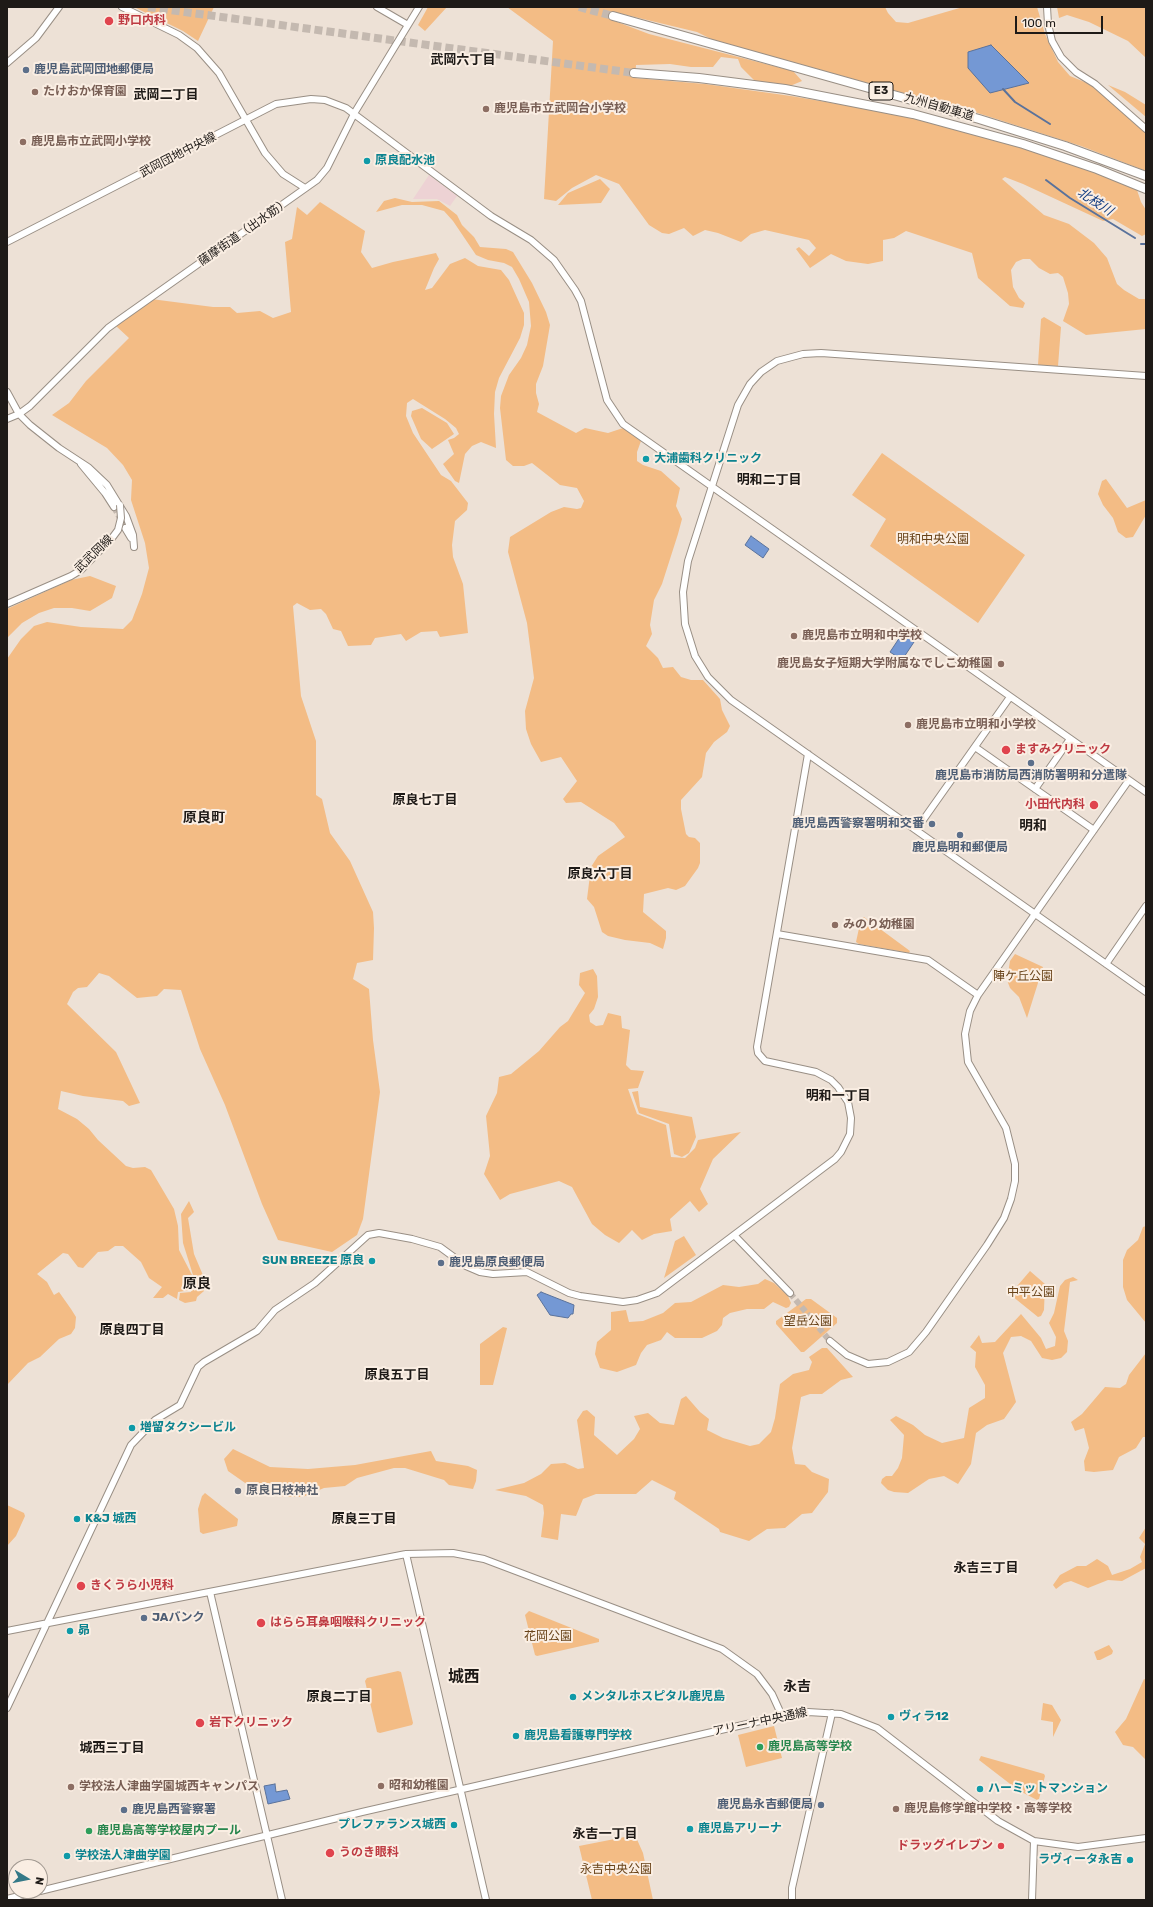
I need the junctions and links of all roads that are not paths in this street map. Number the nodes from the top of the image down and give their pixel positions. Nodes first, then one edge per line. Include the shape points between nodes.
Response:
1 (59, 7) edge
2 (122, 7) edge
3 (377, 7) edge
4 (419, 7) edge
5 (1047, 7) edge
6 (613, 16) tunnel mouth
7 (408, 25) junction
8 (7, 63) edge
9 (634, 73) tunnel mouth
10 (354, 112) junction
11 (244, 120) junction
12 (1146, 129) edge
13 (1146, 176) edge
14 (305, 188) junction
15 (1146, 189) edge
16 (7, 242) edge
17 (1146, 376) edge
18 (7, 392) edge
19 (19, 414) junction
20 (7, 419) edge
21 (711, 487) junction
22 (117, 506) junction
23 (125, 528) tunnel mouth
24 (7, 604) edge
25 (1010, 697) junction
26 (1070, 739) junction
27 (975, 747) junction
28 (808, 754) junction
29 (1129, 780) junction
30 (1035, 789) junction
31 (1146, 792) edge
32 (916, 830) junction
33 (1094, 830) junction
34 (1146, 906) edge
35 (1035, 914) junction
36 (777, 934) junction
37 (1106, 964) junction
38 (1146, 992) edge
39 (978, 995) junction
40 (734, 1235) junction
41 (790, 1293) tunnel mouth
42 (830, 1341) tunnel mouth
43 (406, 1554) junction
44 (210, 1592) junction
45 (48, 1624) junction
46 (7, 1631) edge
47 (7, 1708) edge
48 (832, 1713) junction
49 (782, 1716) junction
50 (460, 1790) junction
51 (266, 1835) junction
52 (1146, 1838) edge
53 (1034, 1841) junction
54 (48, 1889) edge
55 (282, 1900) edge
56 (486, 1900) edge
57 (792, 1900) edge
58 (1032, 1900) edge

1 - 8 street via 36,38
2 - 11 street via 179,35 197,48 219,73
3 - 7 street
4 - 7 street, 薩摩街道（出水筋）
5 - 12 street via 1052,41 1061,57
6 - 13 highway, 九州自動車道 / E3 via 979,119 1072,148
7 - 10 street, 薩摩街道（出水筋）
9 - 15 highway, 九州自動車道 / E3 via 699,78 785,90 913,114 1023,144 1097,168
10 - 11 street, 武岡団地中央線 via 329,101 303,99 276,104
10 - 14 street, 薩摩街道（出水筋） via 327,168 317,180
10 - 21 street, 武岡団地中央線 via 491,216 531,240 554,260 581,301 607,400 612,408 624,424
11 - 14 street via 277,168
11 - 16 street, 武岡団地中央線
14 - 19 street, 薩摩街道（出水筋） via 108,328 49,389
17 - 21 street via 821,353 793,356 777,361 761,372 750,384 733,420
18 - 19 street
19 - 20 street, 薩摩街道（出水筋）
19 - 22 street via 48,440 88,467 107,485
21 - 25 street, 武岡団地中央線
21 - 28 street via 684,575 683,612 691,645 708,677 718,688
22 - 23 street via 126,516 134,548
22 - 24 street, 武武岡線, bridge via 121,518 118,530 81,570
25 - 26 street, 武岡団地中央線
25 - 27 street
26 - 29 street, 武岡団地中央線
26 - 30 street
27 - 30 street
27 - 32 street
28 - 32 street
28 - 36 street
29 - 31 street, 武岡団地中央線
29 - 33 street
30 - 33 street
32 - 35 street
33 - 35 street
34 - 37 street
35 - 37 street
35 - 39 street
36 - 39 street via 928,960
36 - 40 street via 758,1053 765,1061 812,1070 832,1080 848,1102 851,1127 846,1143 835,1159
37 - 38 street
39 - 42 street via 970,1011 965,1047 968,1062 1006,1128 1010,1140 1015,1173 1008,1209 987,1245 921,1339 909,1352 888,1362 868,1364 847,1355
40 - 41 street
40 - 45 street via 657,1293 623,1302 569,1293 527,1272 493,1274 475,1271 440,1247 426,1242 379,1233 368,1235 314,1283 275,1310 257,1331 198,1367 180,1405 155,1420 136,1438
43 - 44 street
43 - 49 street via 453,1553 484,1559 715,1646 757,1674 772,1694
43 - 50 street
44 - 45 street
44 - 51 street
45 - 46 street
45 - 47 street
48 - 49 street, アリーナ中央通線 via 808,1712
48 - 53 street, アリーナ中央通線 via 857,1719 888,1734 998,1821
48 - 57 street via 792,1888
49 - 50 street, アリーナ中央通線
50 - 51 street, アリーナ中央通線
50 - 56 street
51 - 54 street, アリーナ中央通線
51 - 55 street
52 - 53 street, アリーナ中央通線 via 1078,1847
53 - 58 street

